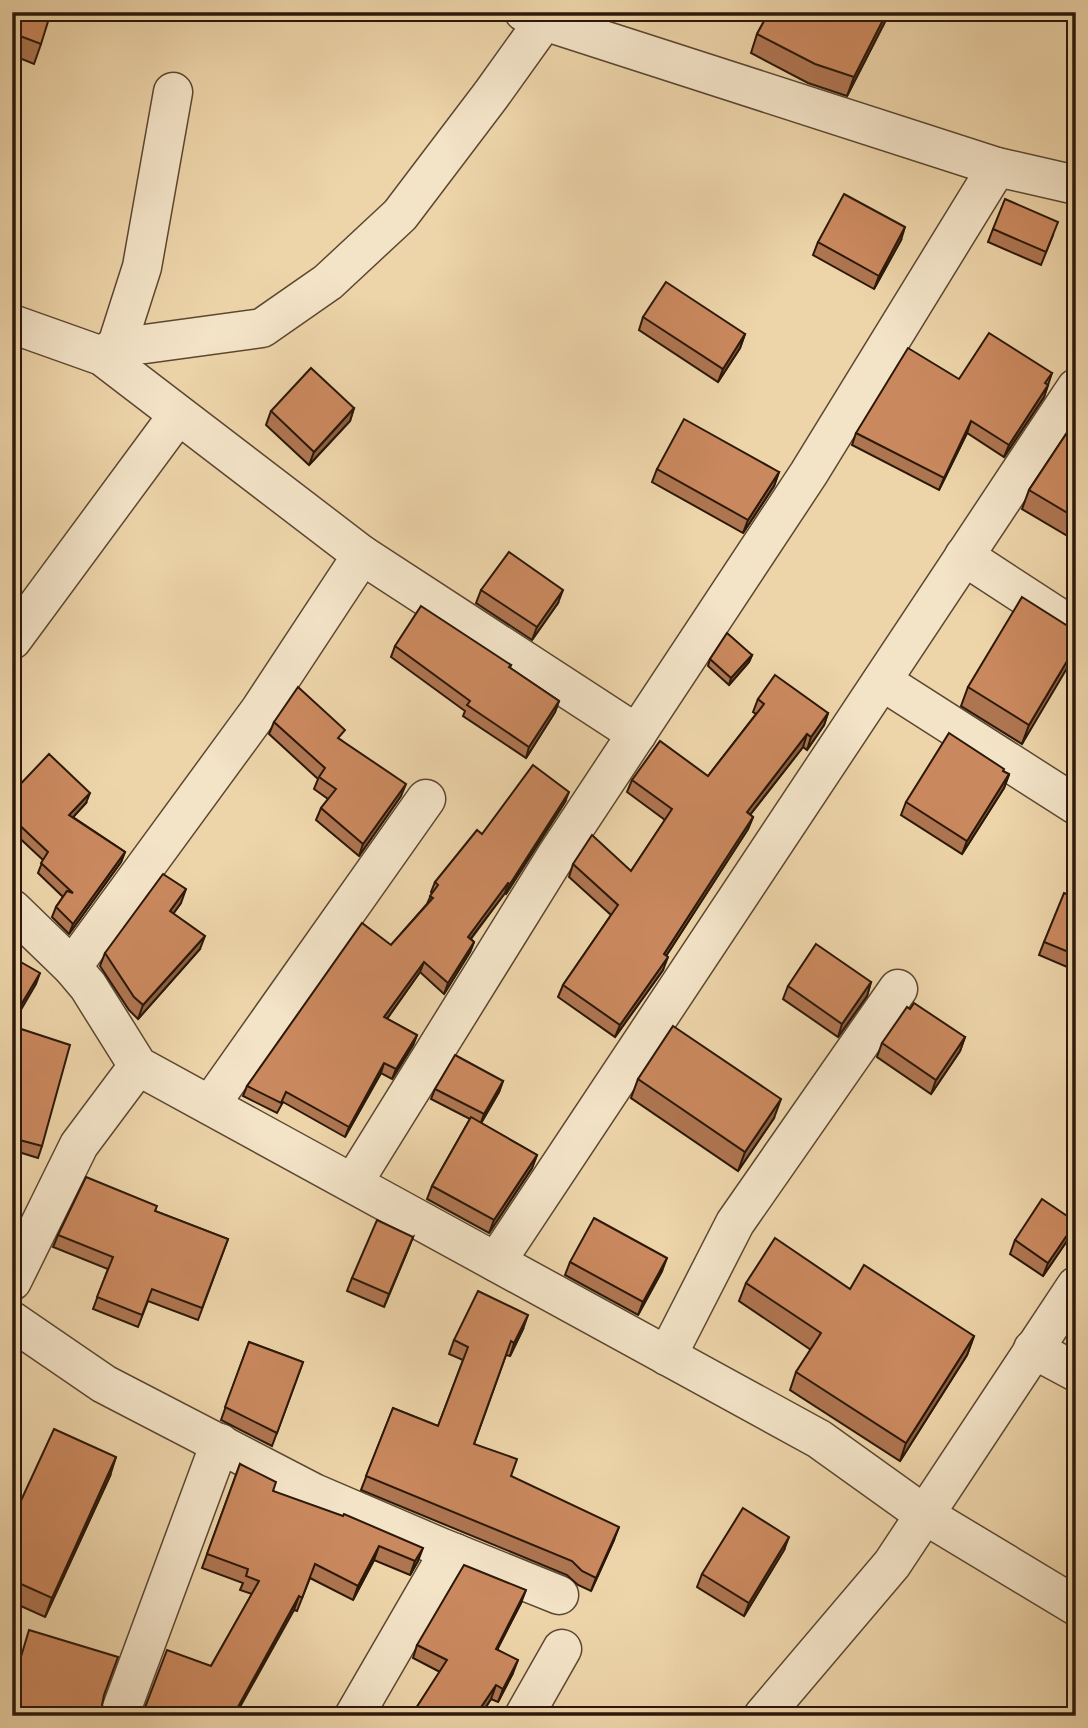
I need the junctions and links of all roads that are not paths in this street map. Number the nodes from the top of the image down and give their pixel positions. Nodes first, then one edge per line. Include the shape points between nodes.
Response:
1 (534, 16) edge
2 (173, 92) dead end
3 (997, 167) junction
4 (1076, 184) edge
5 (12, 324) edge
6 (109, 351) junction
7 (1076, 388) edge
8 (178, 415) junction
9 (362, 555) junction
10 (964, 556) junction
11 (1076, 629) edge
12 (12, 640) edge
13 (882, 681) junction
14 (637, 734) junction
15 (426, 799) dead end
16 (1076, 805) edge
17 (12, 909) edge
18 (72, 967) junction
19 (898, 989) dead end
20 (138, 1066) junction
21 (210, 1105) junction
22 (353, 1183) junction
23 (496, 1262) junction
24 (12, 1281) edge
25 (1076, 1286) edge
26 (12, 1321) edge
27 (1033, 1349) junction
28 (667, 1356) junction
29 (1076, 1373) edge
30 (220, 1443) junction
31 (925, 1515) junction
32 (456, 1553) junction
33 (559, 1595) dead end
34 (1076, 1606) edge
35 (562, 1649) dead end
36 (120, 1716) edge
37 (354, 1716) edge
38 (524, 1716) edge
39 (763, 1716) edge

1 - 3 street
1 - 6 street via 491,95 400,215 328,282 262,328
2 - 6 street via 142,267
3 - 4 street
3 - 14 street via 809,473
5 - 6 street
6 - 8 street
7 - 10 street
8 - 9 street
8 - 12 street
9 - 14 street
9 - 18 street via 260,710
10 - 11 street
10 - 13 street
13 - 16 street
13 - 23 street
14 - 22 street
15 - 21 street
17 - 18 street
18 - 20 street
19 - 28 street via 735,1223
20 - 21 street
20 - 24 street via 79,1145
21 - 22 street
22 - 23 street
23 - 28 street
25 - 27 street
26 - 30 street via 104,1384
27 - 29 street
27 - 31 street
28 - 31 street via 819,1439
30 - 32 street via 314,1493
30 - 36 street
31 - 34 street
31 - 39 street via 892,1564
32 - 33 street
32 - 37 street via 442,1564
35 - 38 street

